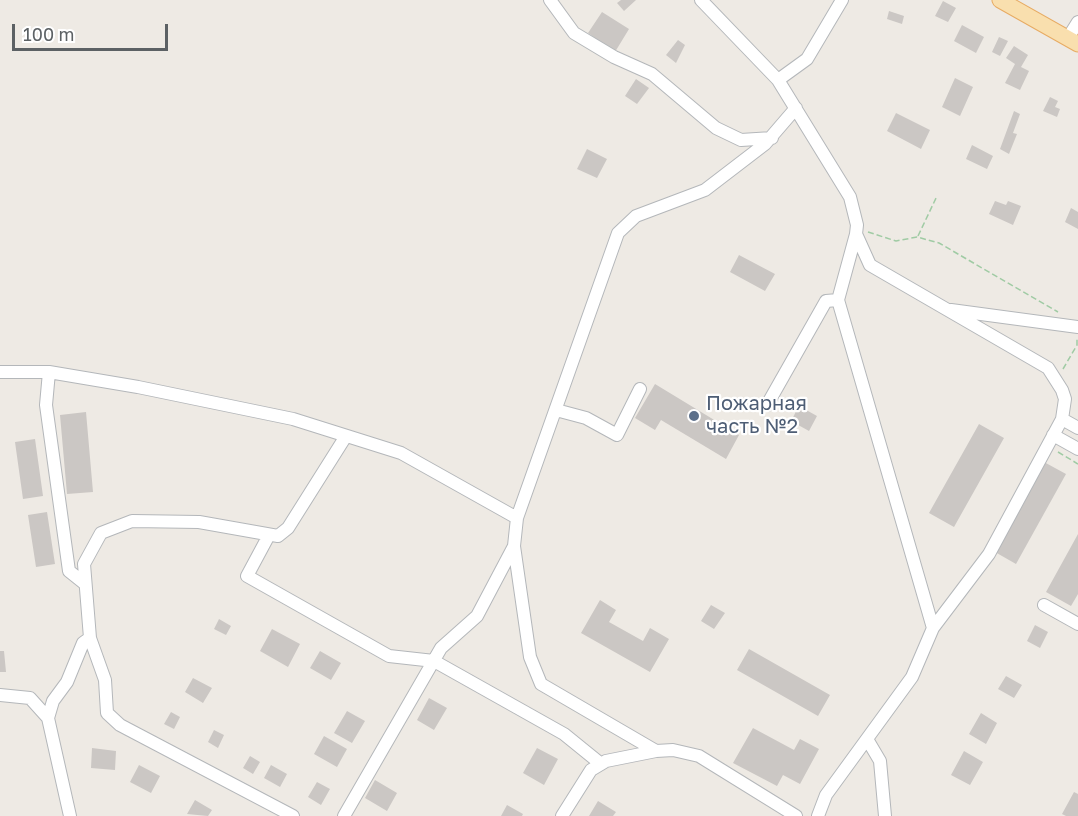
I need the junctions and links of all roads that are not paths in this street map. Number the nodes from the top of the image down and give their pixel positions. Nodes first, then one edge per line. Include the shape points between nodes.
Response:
1 (550, 0) edge
2 (701, 0) edge
3 (842, 0) edge
4 (1000, 0) edge
5 (1078, 22) edge
6 (1073, 41) edge
7 (778, 80) junction
8 (796, 108) junction
9 (772, 138) junction
10 (856, 230) junction
11 (838, 300) junction
12 (943, 308) junction
13 (1077, 327) edge
14 (0, 372) edge
15 (49, 372) junction
16 (640, 389) dead end
17 (767, 405) dead end
18 (556, 410) junction
19 (1062, 418) junction
20 (1078, 428) edge
21 (346, 436) junction
22 (1050, 441) junction
23 (1078, 449) edge
24 (517, 518) junction
25 (269, 535) junction
26 (514, 546) junction
27 (84, 583) junction
28 (1044, 605) dead end
29 (1078, 624) edge
30 (933, 628) junction
31 (90, 638) junction
32 (434, 661) junction
33 (0, 695) edge
34 (48, 718) junction
35 (867, 739) junction
36 (656, 752) junction
37 (601, 764) junction
38 (70, 816) edge
39 (293, 816) edge
40 (344, 816) edge
41 (562, 816) edge
42 (796, 816) edge
43 (818, 816) edge
44 (885, 816) edge

1 - 9 street via 574,33 652,74 716,128 741,140
2 - 7 street
3 - 7 street via 807,59
4 - 6 main road
5 - 6 street
7 - 8 street
8 - 9 street
8 - 10 street via 850,197
9 - 18 street via 705,190 636,216 618,233
10 - 11 street
10 - 12 street via 870,265
11 - 17 street via 826,301
11 - 30 street
12 - 13 street
12 - 19 street via 1048,368 1065,399
14 - 15 street
15 - 21 street via 293,419
15 - 27 street via 46,405 69,571
16 - 18 street via 617,435 586,418
18 - 24 street
19 - 20 street
19 - 22 street
21 - 24 street via 401,453
21 - 25 street via 288,528 278,536
22 - 23 street
22 - 30 street via 989,554
24 - 26 street
25 - 27 street via 199,522 132,521 101,533 84,564
25 - 32 street via 247,576 388,656
26 - 32 street via 477,616 441,648
26 - 36 street via 530,657 541,684
27 - 31 street
28 - 29 street
30 - 35 street via 912,677
31 - 34 street via 83,643
31 - 39 street via 105,680 107,713 120,725
32 - 37 street via 564,734
32 - 40 street
33 - 34 street via 30,698
34 - 38 street
35 - 43 street via 826,795
35 - 44 street via 880,761
36 - 37 street
36 - 42 street via 673,750 699,756
37 - 41 street via 591,770

